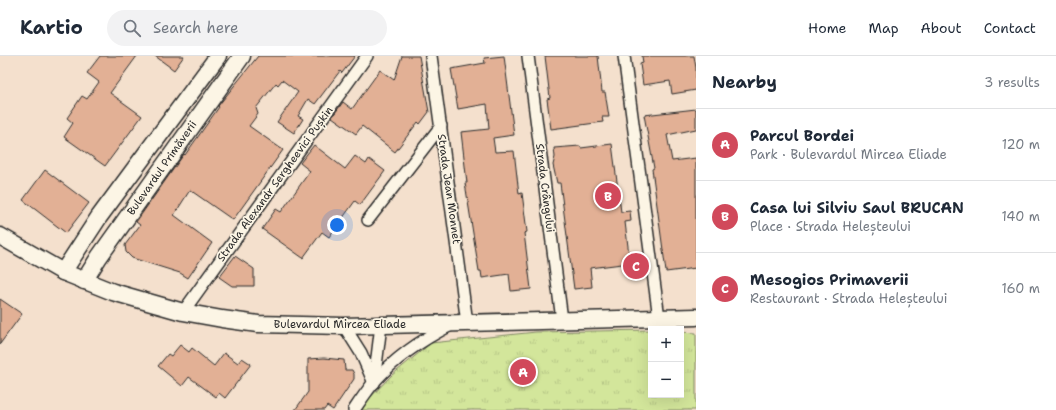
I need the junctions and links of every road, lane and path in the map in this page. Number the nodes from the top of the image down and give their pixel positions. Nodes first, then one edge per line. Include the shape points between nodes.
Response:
1 (218, 56) edge
2 (242, 56) edge
3 (367, 56) edge
4 (431, 56) edge
5 (528, 56) edge
6 (624, 56) edge
7 (441, 126) junction
8 (368, 220) dead end
9 (0, 236) edge
10 (63, 272) junction
11 (84, 281) junction
12 (183, 312) junction
13 (696, 317) edge
14 (659, 318) junction
15 (562, 320) junction
16 (460, 323) junction
17 (381, 325) junction
18 (344, 326) junction
19 (374, 383) junction
20 (354, 410) edge

1 - 10 street, Bulevardul Primăverii via 99,217
2 - 11 street, Bulevardul Primăverii
3 - 12 street, Strada Alexandr Sergheevici Pușkin
4 - 7 street, Strada Jean Monnet
5 - 15 street, Strada Crângului
6 - 14 street
7 - 8 street
7 - 16 street, Strada Jean Monnet
9 - 10 street, Bulevardul Mircea Eliade
10 - 11 street, Bulevardul Mircea Eliade
11 - 12 street, Bulevardul Mircea Eliade via 141,301
12 - 18 street, Bulevardul Mircea Eliade via 258,324
13 - 14 street, Bulevardul Mircea Eliade
14 - 15 street, Bulevardul Mircea Eliade
15 - 16 street, Bulevardul Mircea Eliade
16 - 17 street, Bulevardul Mircea Eliade
16 - 19 street via 432,335 410,350
17 - 18 street, Bulevardul Mircea Eliade
17 - 19 street
18 - 19 street via 361,353
19 - 20 street

